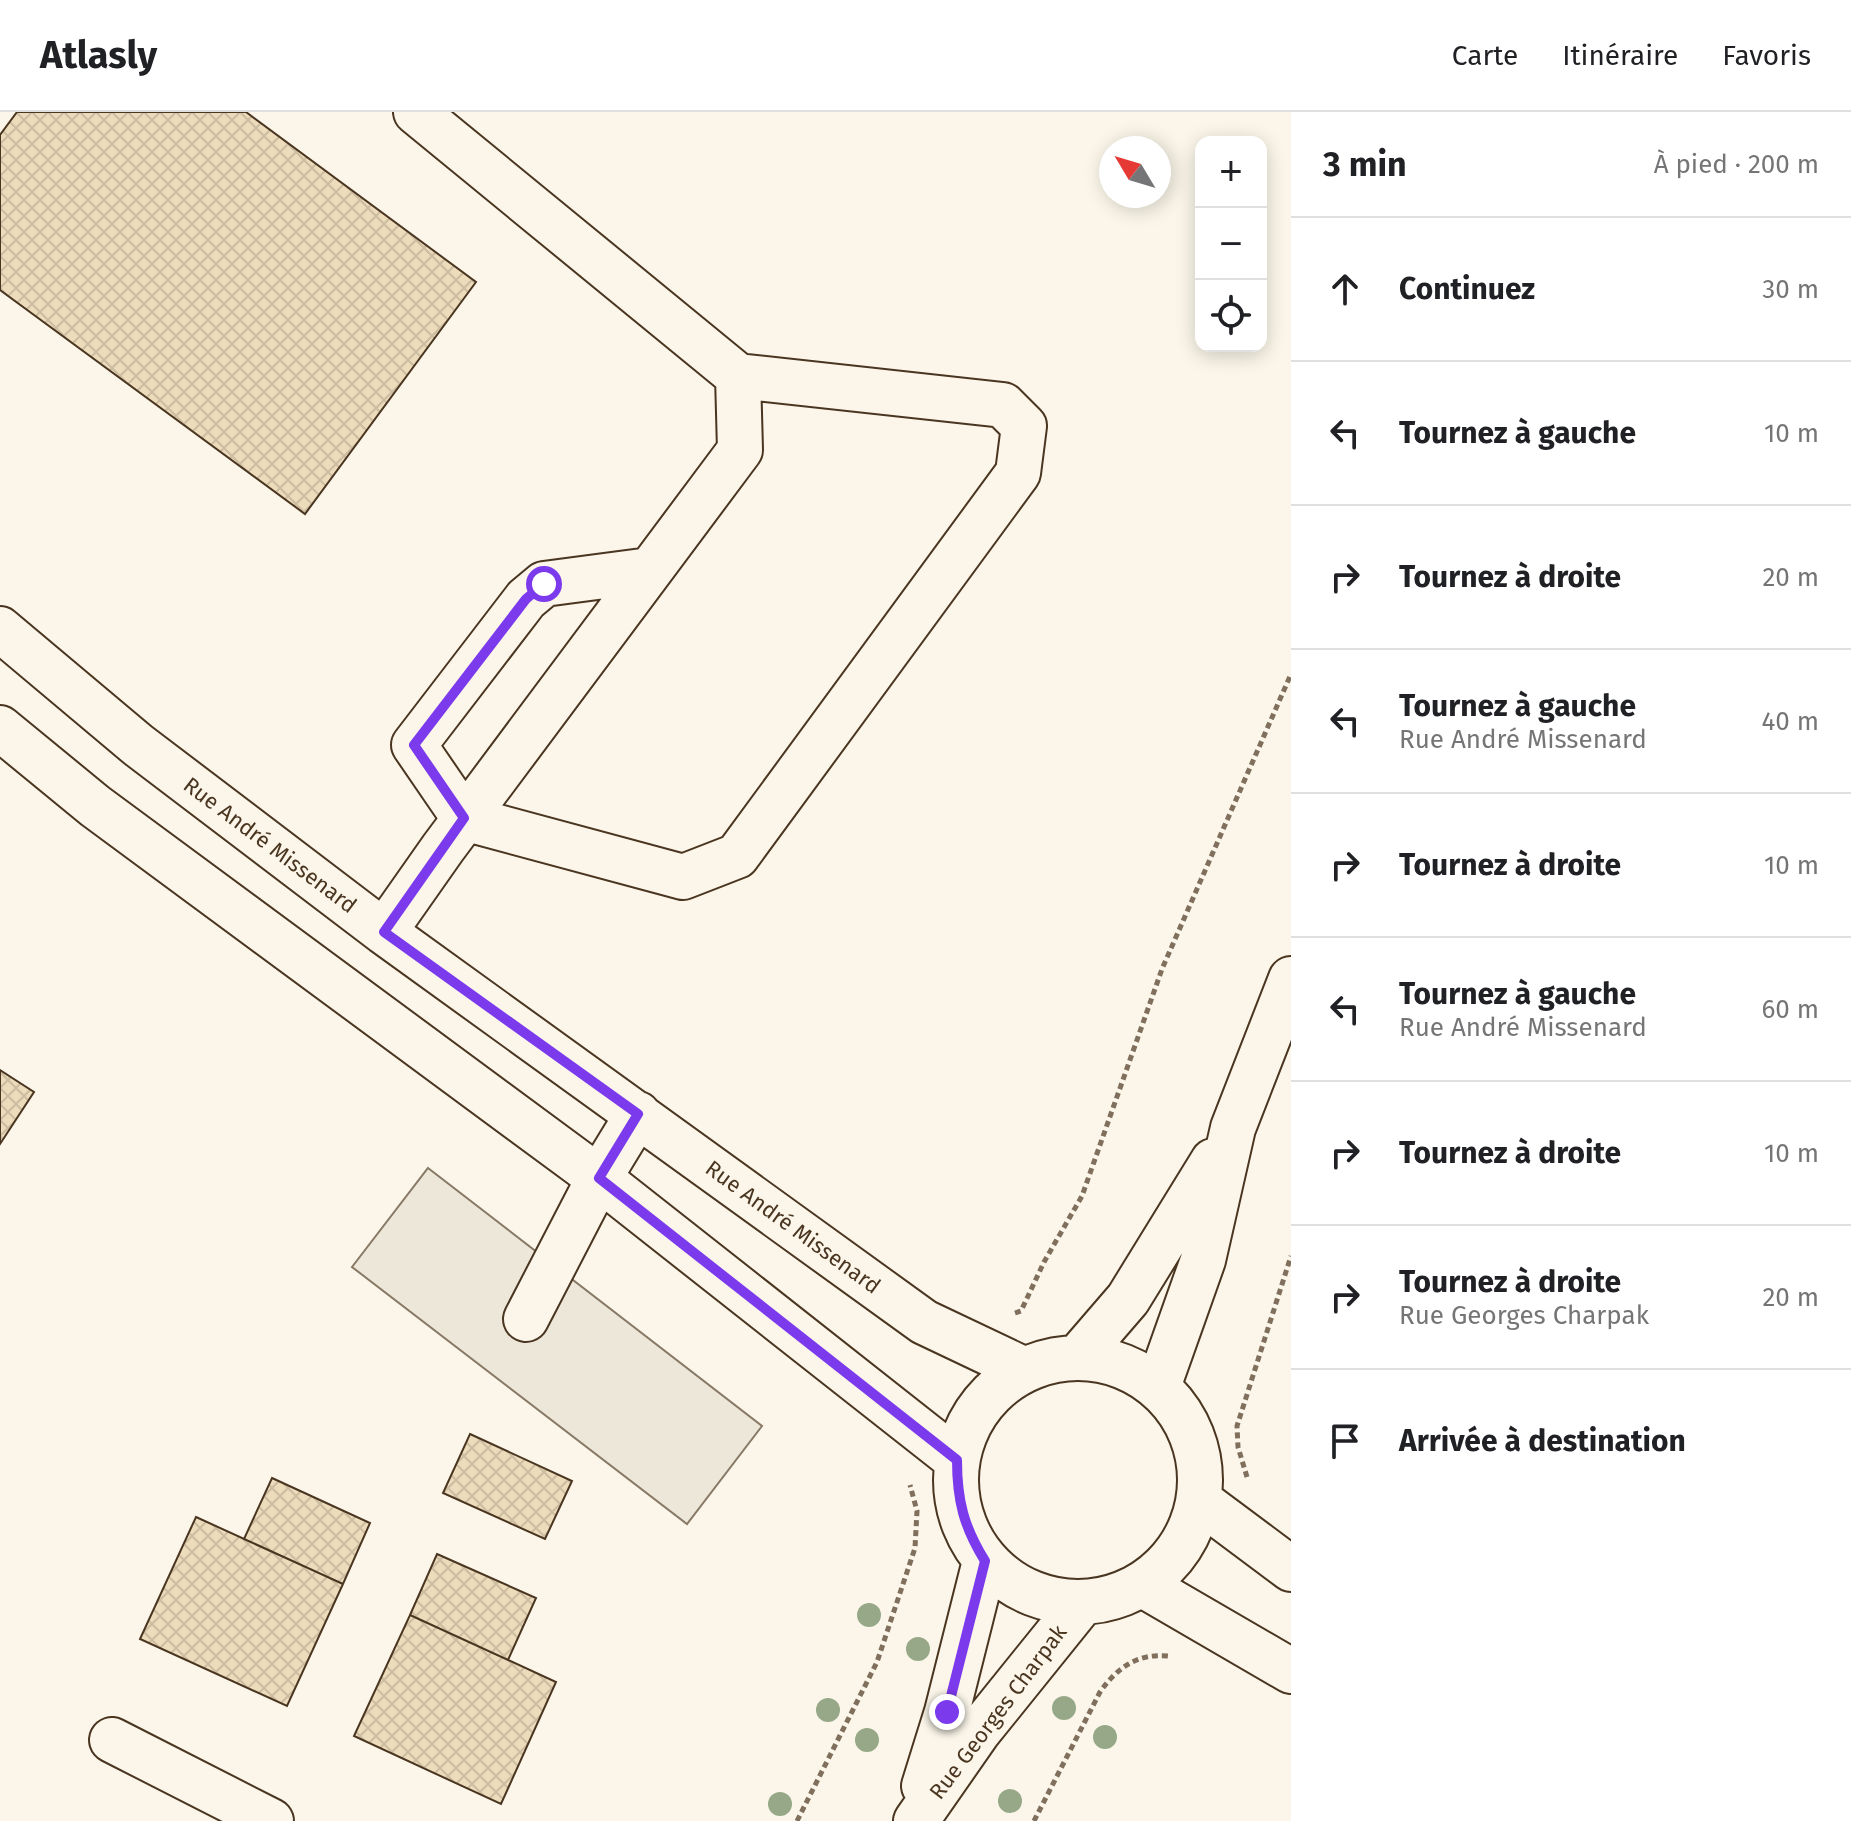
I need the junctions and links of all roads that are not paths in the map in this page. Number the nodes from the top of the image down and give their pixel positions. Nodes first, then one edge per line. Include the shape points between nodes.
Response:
1 (416, 112) edge
2 (738, 376) junction
3 (650, 570) junction
4 (0, 629) edge
5 (0, 728) edge
6 (464, 818) junction
7 (384, 932) junction
8 (1291, 979) edge
9 (638, 1114) junction
10 (1233, 1128) junction
11 (599, 1178) junction
12 (526, 1319) dead end
13 (1078, 1357) junction
14 (1025, 1370) junction
15 (1158, 1387) junction
16 (957, 1460) junction
17 (1200, 1501) junction
18 (985, 1561) junction
19 (1291, 1569) edge
20 (1143, 1585) junction
21 (1082, 1603) junction
22 (1291, 1671) edge
23 (112, 1740) dead end
24 (271, 1821) edge
25 (914, 1821) edge

1 - 2 street
2 - 3 street via 740,450
2 - 6 street via 1003,405 1024,426 1018,473 737,856 683,877
3 - 6 street
3 - 6 street via 544,584 526,599 414,745
4 - 7 street, Rue André Missenard via 138,745
5 - 11 street via 95,806
6 - 7 street
7 - 9 street, Rue André Missenard
8 - 10 street
9 - 11 street
9 - 14 street, Rue André Missenard via 924,1322
10 - 13 street via 1128,1299
10 - 15 street via 1203,1260
11 - 12 street
11 - 16 street
13 - 14 street
13 - 15 street via 1134,1371
14 - 16 street via 993,1392 969,1423
15 - 17 street via 1179,1410 1194,1439 1201,1469
16 - 18 street via 963,1519
17 - 19 street
17 - 20 street via 1189,1534
18 - 21 street via 1013,1584 1046,1599
18 - 25 street, Rue Georges Charpak
20 - 21 street via 1114,1598
20 - 22 street
21 - 25 street, Rue Georges Charpak
23 - 24 street

